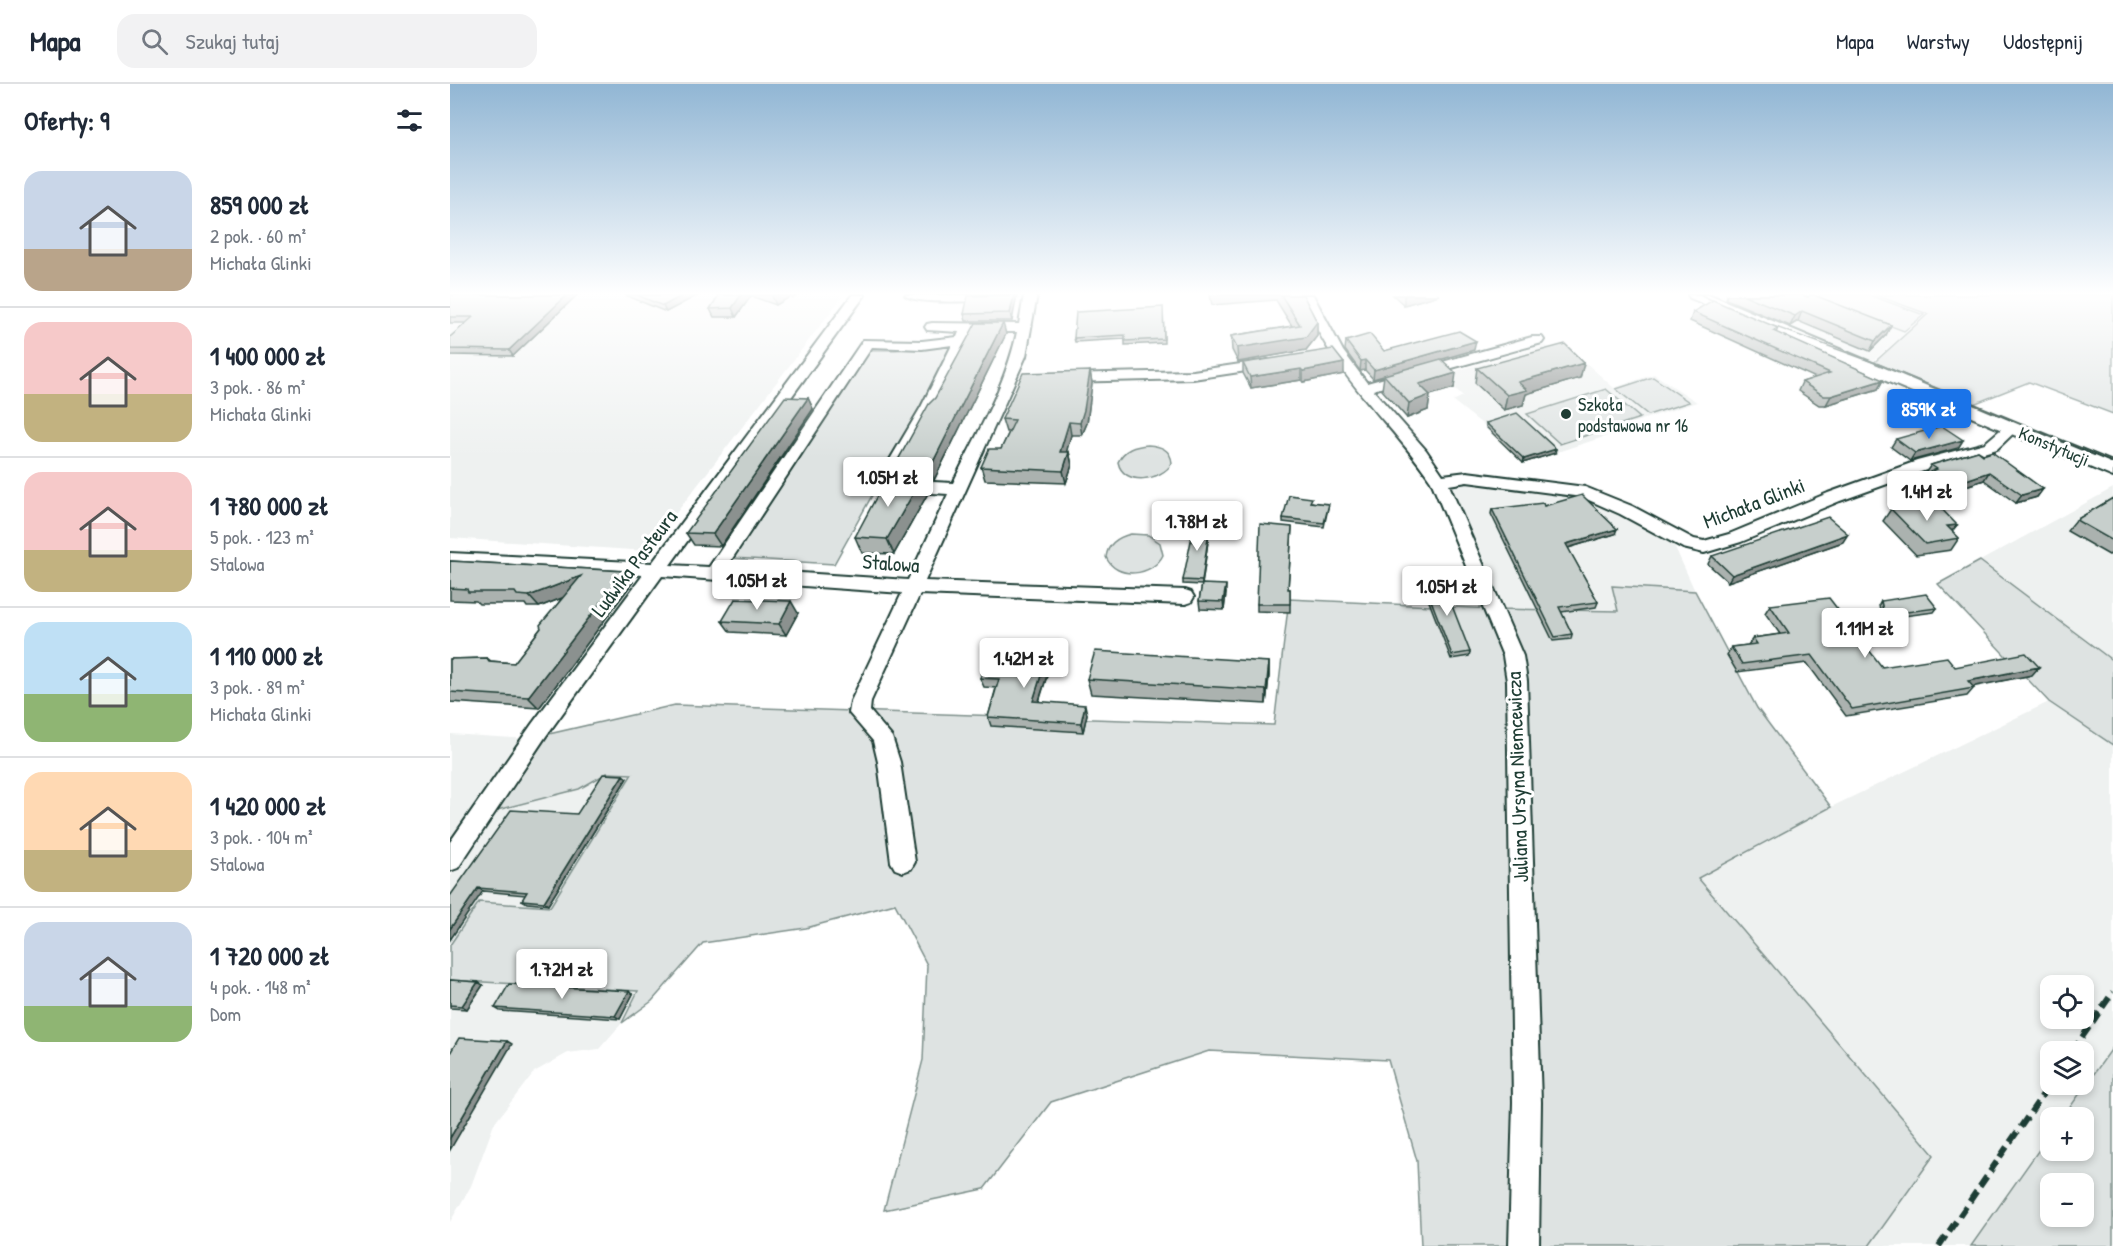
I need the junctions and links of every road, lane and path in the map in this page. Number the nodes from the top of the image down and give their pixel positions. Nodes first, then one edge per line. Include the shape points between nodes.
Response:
1 (820, 349) edge
2 (864, 349) edge
3 (957, 349) edge
4 (1021, 349) edge
5 (1328, 349) edge
6 (1504, 349) edge
7 (1823, 349) edge
8 (1282, 361) edge
9 (1010, 378) junction
10 (1028, 378) edge
11 (1046, 378) edge
12 (1364, 388) junction
13 (2011, 428) junction
14 (2113, 471) edge
15 (1439, 481) junction
16 (959, 489) junction
17 (450, 559) edge
18 (658, 570) junction
19 (714, 573) junction
20 (912, 587) junction
21 (1185, 597) dead end
22 (450, 861) edge
23 (903, 862) dead end
24 (1524, 1246) edge

1 - 18 street, Ludwika Pasteura
2 - 19 street
3 - 16 street via 886,485
4 - 9 street
5 - 12 street, Juliana Ursyna Niemcewicza
6 - 12 street
7 - 13 street, Konstytucji
8 - 11 street via 1193,375
9 - 10 street
9 - 16 street
12 - 15 street, Juliana Ursyna Niemcewicza
13 - 14 street, Konstytucji
13 - 15 street, Michała Glinki via 1991,446 1923,465 1704,547 1689,544 1585,492 1467,477
15 - 24 street, Juliana Ursyna Niemcewicza via 1506,636 1517,681 1527,1102
16 - 20 street
17 - 18 street, Stalowa
18 - 19 street, Stalowa
18 - 22 street, Ludwika Pasteura via 539,730
19 - 20 street, Stalowa
20 - 21 street, Stalowa
20 - 23 street via 859,713 882,737

